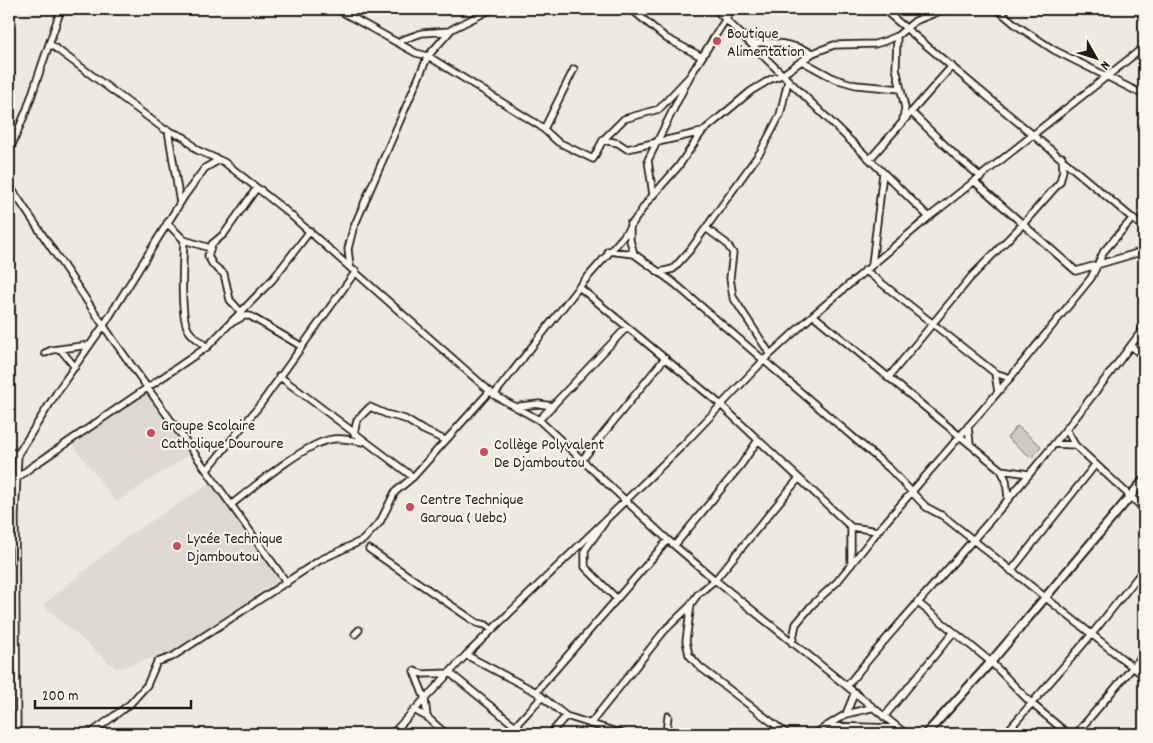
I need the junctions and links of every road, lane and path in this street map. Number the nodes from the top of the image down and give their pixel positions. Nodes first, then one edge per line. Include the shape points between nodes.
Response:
1 (61, 9) edge
2 (337, 9) edge
3 (492, 9) edge
4 (631, 9) edge
5 (714, 9) edge
6 (732, 9) edge
7 (883, 9) edge
8 (945, 9) edge
9 (997, 9) edge
10 (726, 19) junction
11 (906, 28) junction
12 (450, 31) junction
13 (896, 36) junction
14 (50, 44) junction
15 (400, 44) junction
16 (751, 44) junction
17 (1144, 47) edge
18 (813, 53) junction
19 (428, 56) junction
20 (702, 57) junction
21 (802, 62) junction
22 (952, 66) junction
23 (574, 69) dead end
24 (782, 75) junction
25 (690, 76) junction
26 (1107, 77) junction
27 (788, 81) junction
28 (901, 89) junction
29 (1144, 95) edge
30 (911, 112) junction
31 (903, 121) junction
32 (544, 129) junction
33 (168, 130) junction
34 (702, 132) junction
35 (1034, 134) junction
36 (603, 140) junction
37 (656, 143) junction
38 (9, 152) edge
39 (1062, 158) junction
40 (220, 160) junction
41 (870, 160) junction
42 (883, 173) junction
43 (981, 177) junction
44 (975, 182) junction
45 (9, 185) edge
46 (261, 190) junction
47 (653, 195) junction
48 (180, 203) junction
49 (929, 217) junction
50 (1133, 218) junction
51 (630, 223) junction
52 (168, 224) junction
53 (1023, 224) junction
54 (1144, 228) edge
55 (707, 229) junction
56 (310, 231) junction
57 (184, 240) junction
58 (210, 248) junction
59 (608, 251) junction
60 (1144, 251) edge
61 (634, 254) junction
62 (872, 264) junction
63 (1098, 264) junction
64 (350, 266) junction
65 (673, 269) junction
66 (865, 270) junction
67 (356, 271) junction
68 (660, 272) junction
69 (674, 283) junction
70 (579, 287) junction
71 (240, 311) junction
72 (813, 314) junction
73 (231, 323) junction
74 (933, 323) junction
75 (104, 325) junction
76 (627, 327) junction
77 (1144, 328) edge
78 (90, 345) junction
79 (301, 346) junction
80 (1131, 346) junction
81 (206, 347) junction
82 (61, 350) junction
83 (45, 353) dead end
84 (770, 354) junction
85 (1144, 357) edge
86 (665, 358) junction
87 (764, 360) junction
88 (75, 367) junction
89 (995, 373) junction
90 (279, 376) junction
91 (888, 378) junction
92 (1010, 378) junction
93 (148, 386) junction
94 (998, 392) junction
95 (492, 393) junction
96 (721, 405) junction
97 (520, 406) junction
98 (553, 406) junction
99 (540, 419) junction
100 (968, 426) junction
101 (1066, 429) junction
102 (354, 434) junction
103 (959, 436) junction
104 (445, 440) junction
105 (758, 440) junction
106 (365, 443) junction
107 (970, 444) junction
108 (1054, 444) junction
109 (1074, 446) junction
110 (9, 452) edge
111 (18, 454) junction
112 (582, 460) junction
113 (1095, 466) junction
114 (207, 470) junction
115 (1001, 470) junction
116 (1029, 474) junction
117 (412, 477) junction
118 (799, 478) junction
119 (16, 480) junction
120 (1144, 480) edge
121 (9, 492) edge
122 (912, 492) junction
123 (1130, 496) junction
124 (1008, 498) junction
125 (626, 501) junction
126 (232, 504) junction
127 (1144, 509) edge
128 (609, 516) junction
129 (851, 527) junction
130 (878, 531) junction
131 (668, 540) junction
132 (973, 540) junction
133 (675, 545) junction
134 (369, 549) dead end
135 (850, 566) junction
136 (1144, 569) edge
137 (1011, 571) junction
138 (715, 580) junction
139 (287, 583) junction
140 (616, 598) junction
141 (1045, 599) junction
142 (917, 602) junction
143 (691, 604) junction
144 (17, 620) junction
145 (9, 621) edge
146 (492, 630) junction
147 (953, 633) junction
148 (1092, 634) junction
149 (792, 643) junction
150 (1144, 654) edge
151 (466, 656) junction
152 (990, 662) junction
153 (1133, 667) junction
154 (450, 674) junction
155 (1144, 676) edge
156 (9, 684) edge
157 (16, 686) junction
158 (847, 686) junction
159 (536, 692) junction
160 (855, 692) junction
161 (542, 697) junction
162 (425, 699) junction
163 (1031, 703) junction
164 (871, 708) junction
165 (414, 710) junction
166 (846, 714) junction
167 (566, 716) junction
168 (668, 716) dead end
169 (427, 717) junction
170 (884, 717) junction
171 (590, 724) junction
172 (826, 726) junction
173 (897, 728) junction
174 (521, 733) edge
175 (17, 734) edge
176 (90, 734) edge
177 (392, 734) edge
178 (446, 734) edge
179 (550, 734) edge
180 (623, 734) edge
181 (666, 734) edge
182 (787, 734) edge
183 (814, 734) edge
184 (906, 734) edge
185 (926, 734) edge
186 (1005, 734) edge
187 (1068, 734) edge
188 (1076, 734) edge

1 - 14 street
2 - 15 street
3 - 12 street
4 - 20 street via 666,38
5 - 10 street
6 - 10 street
7 - 11 street
8 - 11 street via 921,17
9 - 26 street via 1038,40
10 - 16 street
10 - 20 street
11 - 13 street
11 - 22 street
12 - 15 street via 422,33 402,40
12 - 19 street
13 - 18 street via 875,44 834,45
13 - 28 street via 896,68
14 - 33 street
14 - 38 street
15 - 19 street
16 - 18 street via 776,42
16 - 24 street
17 - 26 street
18 - 21 street
19 - 32 street
19 - 64 street via 353,229 348,249
20 - 25 street
21 - 24 street
21 - 28 street via 835,79 856,85
22 - 30 street
22 - 35 street
23 - 32 street
24 - 27 street
24 - 34 street via 751,91
25 - 36 street via 659,108 624,119
25 - 37 street
26 - 29 street
26 - 35 street
27 - 41 street
27 - 55 street via 784,103 772,132
28 - 31 street via 905,108
30 - 31 street
30 - 43 street
31 - 41 street
32 - 36 street via 558,142 593,159
33 - 40 street
33 - 48 street
34 - 37 street
34 - 47 street via 678,167
35 - 39 street
35 - 43 street
36 - 37 street via 627,148
37 - 47 street via 648,160
39 - 50 street
39 - 53 street via 1060,182
40 - 46 street
40 - 48 street via 205,168
41 - 42 street
42 - 49 street
42 - 62 street
43 - 44 street
44 - 49 street
44 - 53 street
45 - 75 street
46 - 56 street
46 - 58 street via 256,190
47 - 51 street
48 - 52 street
49 - 62 street
50 - 54 street
50 - 63 street via 1104,251
51 - 59 street via 623,236
51 - 61 street
52 - 57 street
52 - 75 street
53 - 63 street via 1076,271
53 - 74 street via 982,264
55 - 65 street
55 - 84 street via 726,243 733,253 730,278 733,298
56 - 64 street
56 - 71 street via 273,279
57 - 58 street
57 - 81 street via 182,276 186,326
58 - 71 street via 210,260 224,274 230,300
59 - 61 street
59 - 70 street
60 - 63 street
61 - 68 street
62 - 66 street
63 - 92 street via 1085,286
64 - 67 street
65 - 68 street
65 - 69 street
66 - 72 street
66 - 74 street
67 - 79 street
67 - 95 street
68 - 69 street
69 - 87 street
70 - 76 street
70 - 95 street
71 - 73 street
72 - 84 street
72 - 91 street
73 - 79 street via 250,316
73 - 81 street
74 - 89 street
74 - 91 street
75 - 78 street
75 - 93 street
76 - 86 street
76 - 98 street
77 - 80 street
78 - 82 street
78 - 88 street
79 - 90 street
80 - 85 street
80 - 101 street
81 - 93 street via 178,369
82 - 83 street
82 - 88 street
84 - 87 street
86 - 96 street
86 - 112 street
87 - 96 street
87 - 122 street via 890,469
88 - 111 street
89 - 92 street
89 - 94 street
90 - 102 street
90 - 114 street via 244,426
91 - 103 street
92 - 94 street
93 - 114 street
93 - 119 street
94 - 100 street
95 - 97 street
95 - 99 street
95 - 104 street
96 - 105 street
96 - 125 street
97 - 98 street
97 - 99 street
98 - 99 street
99 - 112 street
100 - 103 street
100 - 107 street
101 - 108 street
101 - 109 street
102 - 104 street via 357,420 370,407 405,419
102 - 106 street
103 - 107 street
103 - 122 street
104 - 117 street
105 - 118 street
105 - 133 street
106 - 117 street
106 - 126 street via 340,439 321,443 262,480
107 - 115 street
108 - 109 street
108 - 116 street
109 - 113 street
110 - 111 street
111 - 119 street
112 - 125 street
113 - 123 street
113 - 137 street
114 - 126 street
115 - 116 street
115 - 124 street
116 - 124 street
117 - 139 street via 396,492 380,522 363,540 320,560
118 - 129 street
118 - 138 street
119 - 121 street
119 - 144 street
120 - 123 main road
122 - 130 street
122 - 132 street via 926,507
123 - 127 street
123 - 141 main road
124 - 132 street
125 - 128 street
125 - 131 street
126 - 139 street
128 - 140 street via 585,550 585,567
128 - 146 street
129 - 130 street
129 - 135 street
130 - 135 street
131 - 133 street
131 - 140 street
132 - 137 street
132 - 142 street
133 - 138 street
134 - 146 street
135 - 149 street via 796,624
136 - 148 street
137 - 141 street
138 - 143 street
138 - 149 street
139 - 176 street via 172,657 158,662 147,685 130,704
140 - 159 street
141 - 148 street
141 - 152 main road
142 - 147 street
142 - 158 street
143 - 171 street via 665,630
143 - 182 street via 686,641 689,655
144 - 145 street
144 - 157 street
146 - 151 street
147 - 152 street
147 - 170 street
148 - 153 street
148 - 163 street
149 - 158 street
150 - 153 street
151 - 154 street
151 - 159 street
152 - 163 street
152 - 185 main road
153 - 155 street
153 - 188 street
154 - 162 street
154 - 162 street via 414,671
154 - 174 street
156 - 157 street
157 - 175 street
158 - 160 street
159 - 161 street
160 - 164 street
160 - 166 street
161 - 167 street
161 - 174 street via 518,723
162 - 165 street
162 - 169 street
163 - 186 street
163 - 187 street
164 - 166 street
164 - 170 street
165 - 169 street
165 - 177 street
166 - 172 street
167 - 171 street
167 - 179 street
168 - 181 street
169 - 178 street
170 - 173 street
171 - 180 street
172 - 173 street
172 - 183 street
173 - 184 street

